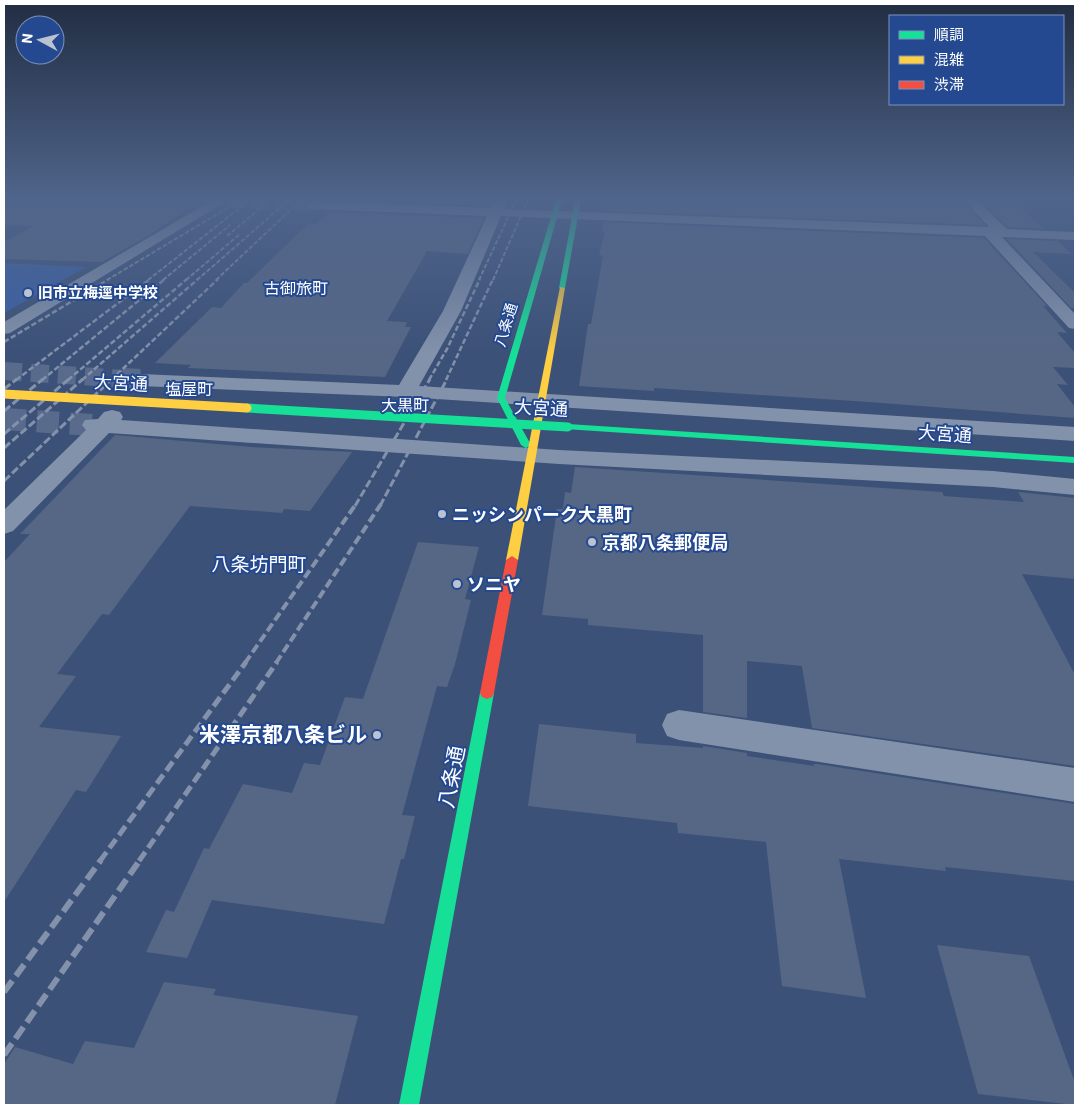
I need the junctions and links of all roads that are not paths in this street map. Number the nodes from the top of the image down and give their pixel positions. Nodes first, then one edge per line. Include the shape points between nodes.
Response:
1 (136, 252) edge
2 (478, 252) edge
3 (544, 252) edge
4 (569, 252) edge
5 (1013, 252) edge
6 (1075, 324) edge
7 (4, 329) edge
8 (406, 391) junction
9 (4, 394) edge
10 (501, 398) junction
11 (541, 400) junction
12 (98, 425) junction
13 (1075, 434) edge
14 (532, 455) junction
15 (1075, 460) edge
16 (1075, 487) edge
17 (4, 526) edge
18 (679, 726) dead end
19 (1075, 784) edge
20 (408, 1105) edge

1 - 7 street
2 - 8 street via 452,311
3 - 10 street, 八条通
4 - 11 street, 八条通
5 - 6 street
8 - 10 street
8 - 12 street via 145,380
9 - 15 street, 大宮通, bridge
10 - 11 street
10 - 14 street
11 - 13 street
11 - 14 street, 八条通
12 - 14 street
12 - 17 street
14 - 16 street via 993,479
14 - 20 street, 八条通
18 - 19 street

